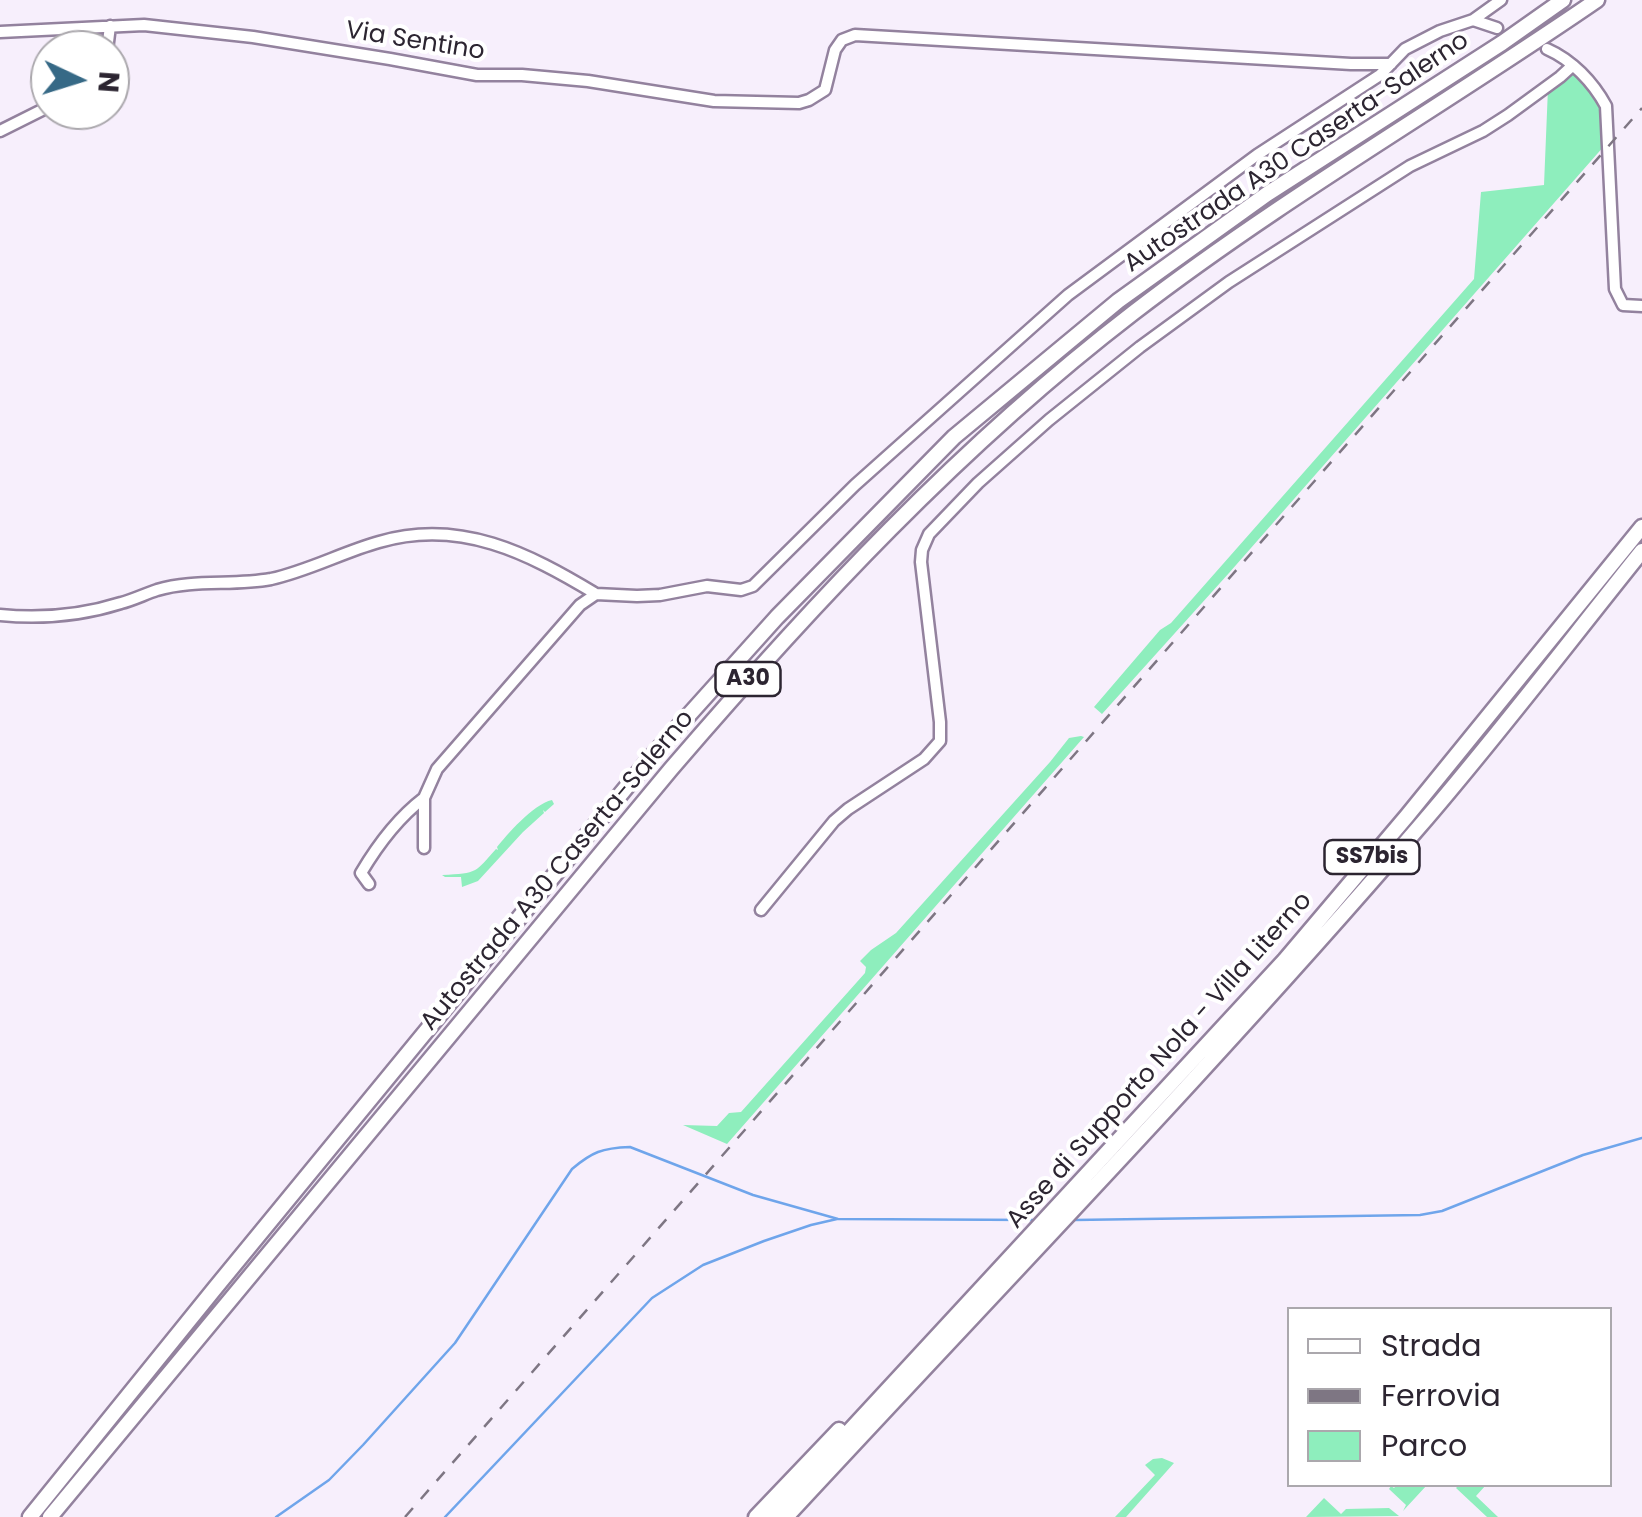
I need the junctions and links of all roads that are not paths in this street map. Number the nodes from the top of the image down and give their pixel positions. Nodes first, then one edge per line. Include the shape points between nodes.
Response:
1 (1501, 0) edge
2 (1563, 0) edge
3 (1596, 0) edge
4 (1473, 20) junction
5 (110, 26) junction
6 (1496, 28) dead end
7 (110, 30) edge
8 (0, 32) edge
9 (1546, 49) dead end
10 (1390, 64) junction
11 (1572, 66) junction
12 (30, 116) edge
13 (0, 132) edge
14 (1642, 306) edge
15 (1642, 527) edge
16 (1642, 552) edge
17 (596, 594) junction
18 (0, 614) edge
19 (424, 798) junction
20 (424, 848) dead end
21 (369, 884) dead end
22 (761, 910) dead end
23 (907, 1370) junction
24 (30, 1517) edge
25 (50, 1517) edge
26 (756, 1517) edge
27 (770, 1517) edge
28 (786, 1517) edge

1 - 4 street
2 - 24 highway, Autostrada A30 Caserta-Salerno / A30 via 1266,194 1118,300 954,437 652,756
3 - 25 highway, Autostrada A30 Caserta-Salerno / A30 via 1275,210 1132,314 988,432 732,698
4 - 6 street
4 - 10 street via 1404,49
5 - 7 street
5 - 8 street, Via Sentino
5 - 10 street, Via Sentino via 253,37 472,74 588,81 738,102 799,103 822,93 834,50 855,35
9 - 11 street
10 - 17 street via 1068,295 753,586
11 - 14 street via 1606,106 1616,288 1623,305
11 - 22 street via 1508,115 1410,166 1228,282 1049,420 929,534 921,562 940,741 834,821
12 - 13 street
15 - 23 highway, Asse di Supporto Nola - Villa Literno / SS7bis via 1297,946
16 - 28 highway, Asse di Supporto Nola - Villa Literno / SS7bis via 1421,825 1219,1053
17 - 18 street via 492,542 435,535 384,540 267,580 182,585 57,617
17 - 19 street via 437,769
19 - 20 street
19 - 21 street via 370,856 361,873
23 - 26 highway
23 - 27 highway, Asse di Supporto Nola - Villa Literno / SS7bis

